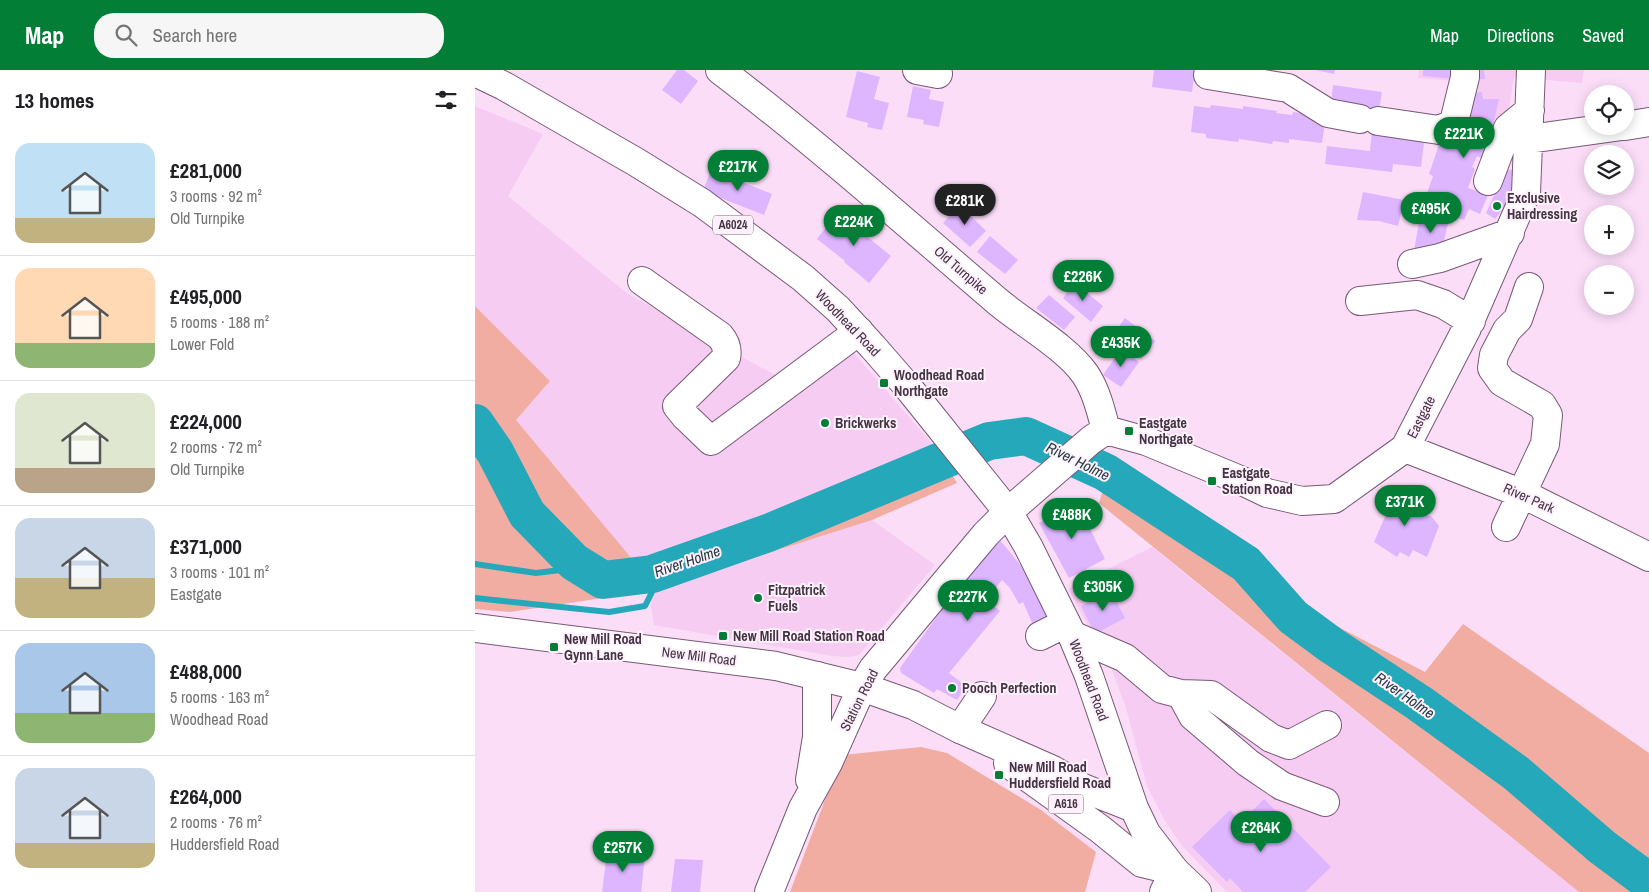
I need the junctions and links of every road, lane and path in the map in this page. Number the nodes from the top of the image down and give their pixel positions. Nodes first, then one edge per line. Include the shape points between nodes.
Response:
1 (720, 70) edge
2 (1465, 70) edge
3 (1531, 70) edge
4 (475, 72) edge
5 (1208, 74) dead end
6 (1289, 79) edge
7 (1530, 110) junction
8 (1649, 122) edge
9 (1634, 124) edge
10 (1584, 131) edge
11 (1529, 139) junction
12 (1488, 181) dead end
13 (1510, 233) junction
14 (1412, 264) dead end
15 (642, 281) dead end
16 (1529, 287) dead end
17 (1360, 301) dead end
18 (1471, 321) junction
19 (859, 331) junction
20 (1099, 435) junction
21 (1405, 448) junction
22 (1523, 494) junction
23 (1008, 512) junction
24 (1506, 527) dead end
25 (1649, 557) edge
26 (475, 628) edge
27 (1069, 629) junction
28 (1040, 636) dead end
29 (817, 676) junction
30 (862, 687) junction
31 (1171, 692) junction
32 (982, 696) dead end
33 (1327, 725) dead end
34 (960, 729) junction
35 (1117, 760) junction
36 (1063, 775) junction
37 (1253, 787) dead end
38 (1325, 802) dead end
39 (803, 808) junction
40 (1134, 808) junction
41 (1096, 826) junction
42 (1169, 881) edge
43 (769, 892) edge
44 (1197, 892) edge

1 - 20 street, Old Turnpike via 788,122 1000,304 1072,359 1085,374 1099,402
2 - 6 street via 1454,122 1439,130 1328,113
3 - 7 street, Eastgate
4 - 19 street, Woodhead Road / A6024 via 513,90 702,203 803,278
5 - 6 street
7 - 11 street, Eastgate
7 - 12 street via 1508,128
8 - 9 street
10 - 11 street
11 - 13 street, Eastgate via 1526,193
13 - 14 street via 1440,258
13 - 18 street, Eastgate
15 - 19 street via 725,341 726,358 677,406 711,441
16 - 22 street via 1518,319 1507,330 1494,355 1492,368 1502,382 1542,405 1549,415 1545,444
17 - 18 street via 1417,295 1443,304
18 - 21 street, Eastgate
19 - 23 street, Woodhead Road / A6024
20 - 21 street, Eastgate via 1146,441 1267,493 1302,500 1334,499
20 - 23 street
21 - 22 street, River Park
22 - 24 street
22 - 25 street, River Park
23 - 27 street, Woodhead Road / A6024
23 - 30 street, Station Road via 911,622
26 - 29 street, New Mill Road / A616 via 776,666
27 - 28 street
27 - 31 street via 1125,658
27 - 35 street, Woodhead Road / A6024 via 1089,676
29 - 30 street, New Mill Road / A616
29 - 39 street, Station Road via 817,737
30 - 34 street, A616 via 913,705
30 - 39 street, Station Road via 828,763
31 - 33 street via 1211,695 1271,738 1289,745
31 - 37 street via 1164,706
31 - 38 street via 1193,716 1248,763 1282,786
32 - 34 street
34 - 36 street, A616
34 - 41 street, A616
35 - 36 street, A616 via 1103,777 1091,780
35 - 40 street, Woodhead Road / A6024
36 - 40 street, A616 via 1083,788
39 - 43 street, Station Road
40 - 41 street via 1120,818
40 - 42 street, Woodhead Road
41 - 42 street, A616 via 1142,864
42 - 44 street, Woodhead Road

